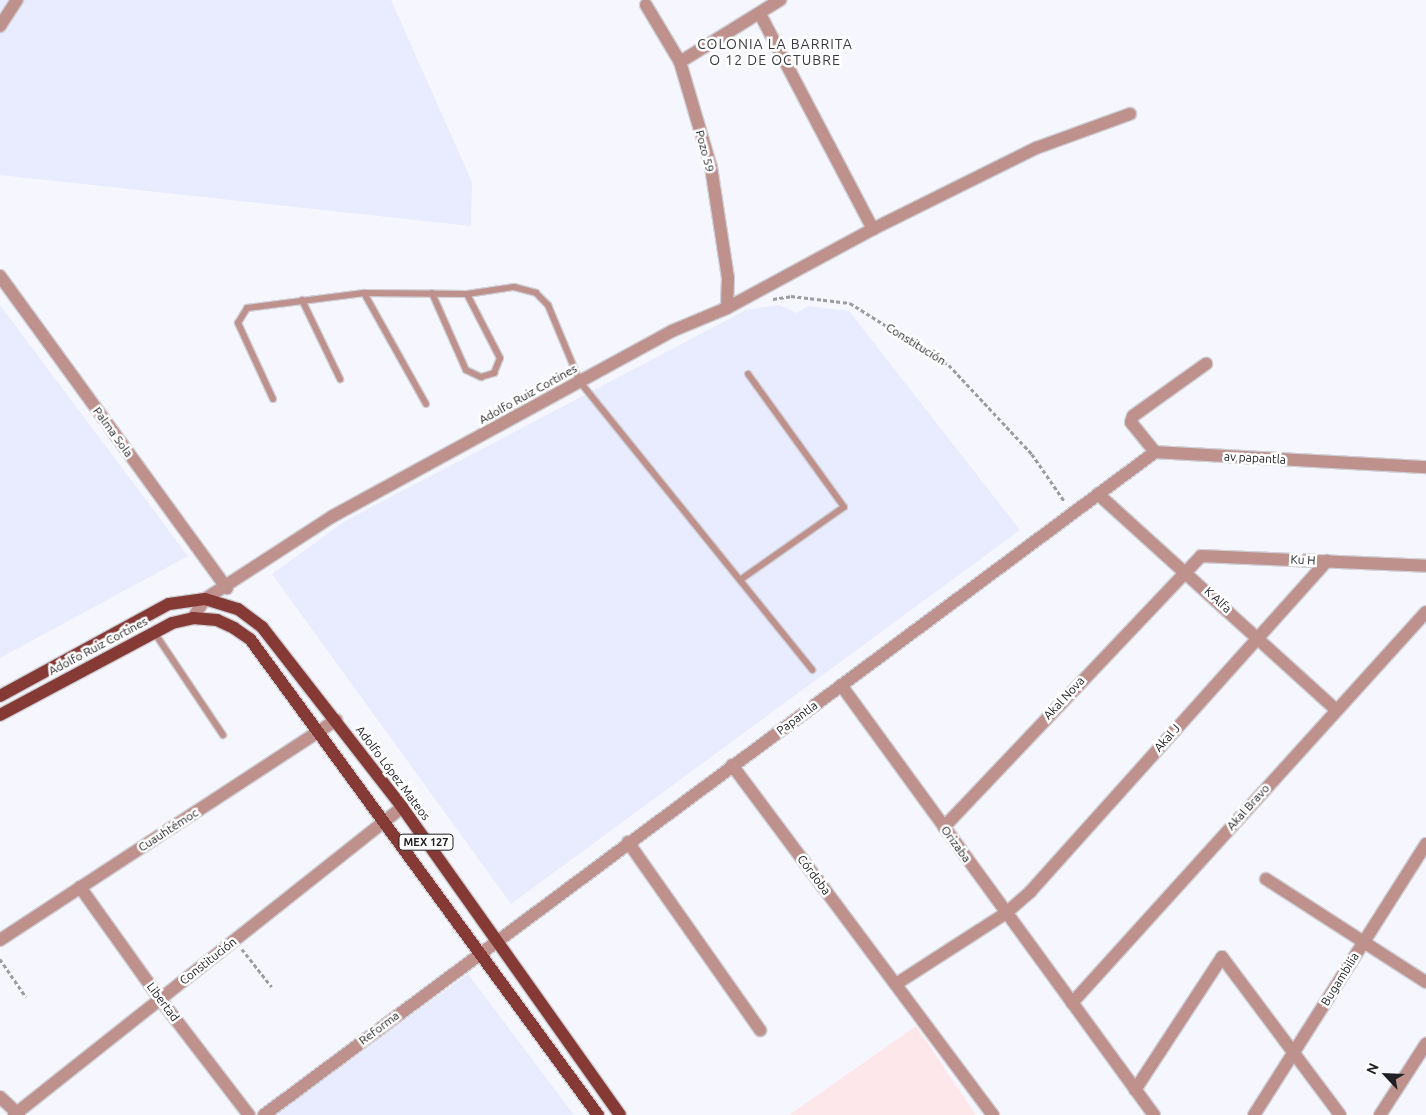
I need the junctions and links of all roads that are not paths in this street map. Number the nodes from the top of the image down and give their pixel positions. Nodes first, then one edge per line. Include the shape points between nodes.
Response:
1 (17, 0) edge
2 (776, 1) edge
3 (646, 5) dead end
4 (760, 14) junction
5 (0, 26) edge
6 (680, 62) junction
7 (1130, 114) dead end
8 (873, 228) junction
9 (0, 276) edge
10 (364, 293) junction
11 (432, 294) junction
12 (467, 294) junction
13 (302, 300) junction
14 (727, 308) junction
15 (1206, 364) dead end
16 (748, 374) dead end
17 (340, 379) dead end
18 (580, 382) junction
19 (273, 399) dead end
20 (426, 404) dead end
21 (1155, 452) junction
22 (1426, 468) edge
23 (1098, 494) junction
24 (1327, 561) junction
25 (1426, 566) edge
26 (1185, 570) junction
27 (740, 580) junction
28 (227, 588) junction
29 (205, 599) junction
30 (1426, 612) edge
31 (193, 618) junction
32 (154, 632) junction
33 (1257, 637) junction
34 (812, 670) dead end
35 (841, 685) junction
36 (0, 696) edge
37 (1336, 710) junction
38 (0, 715) edge
39 (336, 720) junction
40 (318, 732) junction
41 (223, 735) dead end
42 (732, 765) junction
43 (402, 807) junction
44 (384, 822) junction
45 (944, 826) junction
46 (628, 842) junction
47 (1426, 844) edge
48 (1266, 879) dead end
49 (80, 887) junction
50 (1006, 913) junction
51 (0, 940) edge
52 (495, 941) junction
53 (1364, 942) junction
54 (479, 953) junction
55 (1426, 982) edge
56 (896, 984) junction
57 (160, 999) junction
58 (1072, 1003) junction
59 (760, 1030) dead end
60 (1426, 1044) edge
61 (1294, 1052) junction
62 (1136, 1090) junction
63 (0, 1097) edge
64 (17, 1114) edge
65 (249, 1115) edge
66 (264, 1115) edge
67 (598, 1115) edge
68 (620, 1115) edge
69 (993, 1115) edge
70 (1154, 1115) edge
71 (1254, 1115) edge
72 (1340, 1115) edge
73 (1380, 1115) edge

1 - 5 street
2 - 4 street
3 - 6 street, Pozo 59
4 - 6 street
4 - 8 street
6 - 14 street, Pozo 59 via 711,167 728,278
7 - 8 street, Adolfo Ruiz Cortines via 1036,148
8 - 14 street, Adolfo Ruiz Cortines
9 - 28 street, Palma Sola
10 - 11 lane
10 - 13 lane
10 - 20 lane
11 - 12 lane
11 - 12 lane via 466,370 481,377 494,373 500,358
12 - 18 lane via 514,287 536,293 548,305
13 - 17 lane
13 - 19 lane via 247,308 238,323
14 - 18 street, Adolfo Ruiz Cortines via 672,331
15 - 21 street via 1133,416 1131,422
16 - 27 lane via 844,507
18 - 27 lane
18 - 28 street, Adolfo Ruiz Cortines via 333,516
21 - 22 street, av papantla
21 - 23 street
23 - 26 street, K Alfa
23 - 35 street, Papantla
24 - 25 street, Ku H
24 - 26 street, Ku H via 1201,556
24 - 33 street, Akal J
26 - 33 street, K Alfa
26 - 45 street, Akal Nova
27 - 34 lane
28 - 29 street, Adolfo Ruiz Cortines
29 - 31 street
29 - 36 main road, Adolfo Ruiz Cortines / MEX 127 via 188,599 150,613
29 - 39 main road, Adolfo López Mateos / MEX 127 via 238,609 262,627
30 - 37 street, Akal Bravo
31 - 32 main road, Adolfo Ruiz Cortines / MEX 127
31 - 40 main road, MEX 127 via 217,620 250,639
32 - 38 main road, Adolfo Ruiz Cortines / MEX 127
32 - 41 lane
33 - 37 street, K Alfa
33 - 50 street, Akal J via 1030,892
35 - 42 street, Papantla
35 - 45 street, Orizaba
37 - 58 street, Akal Bravo
39 - 40 street, Cuauhtémoc
39 - 43 main road, Adolfo López Mateos / MEX 127
40 - 44 main road, MEX 127
40 - 49 street, Cuauhtémoc
42 - 46 street, Papantla
42 - 56 street, Córdoba
43 - 44 street, Constitución
43 - 52 main road, Adolfo López Mateos / MEX 127
44 - 54 main road, MEX 127
44 - 57 street, Constitución
45 - 50 street, Orizaba
46 - 52 street, Papantla
46 - 59 street
47 - 53 street, Bugambilia
48 - 53 street
49 - 51 street, Cuauhtémoc
49 - 57 street, Libertad
50 - 56 street, Akal J
50 - 58 street, Orizaba
52 - 54 street, Reforma
52 - 68 main road, Adolfo López Mateos / MEX 127
53 - 55 street
53 - 61 street, Bugambilia
54 - 66 street, Reforma
54 - 67 main road, MEX 127
56 - 69 street, Córdoba
57 - 64 street, Constitución
57 - 65 street, Libertad
58 - 62 street, Orizaba
60 - 73 street
61 - 62 street via 1222,957
61 - 71 street, Bugambilia
61 - 72 street
62 - 70 street, Orizaba
63 - 64 street

